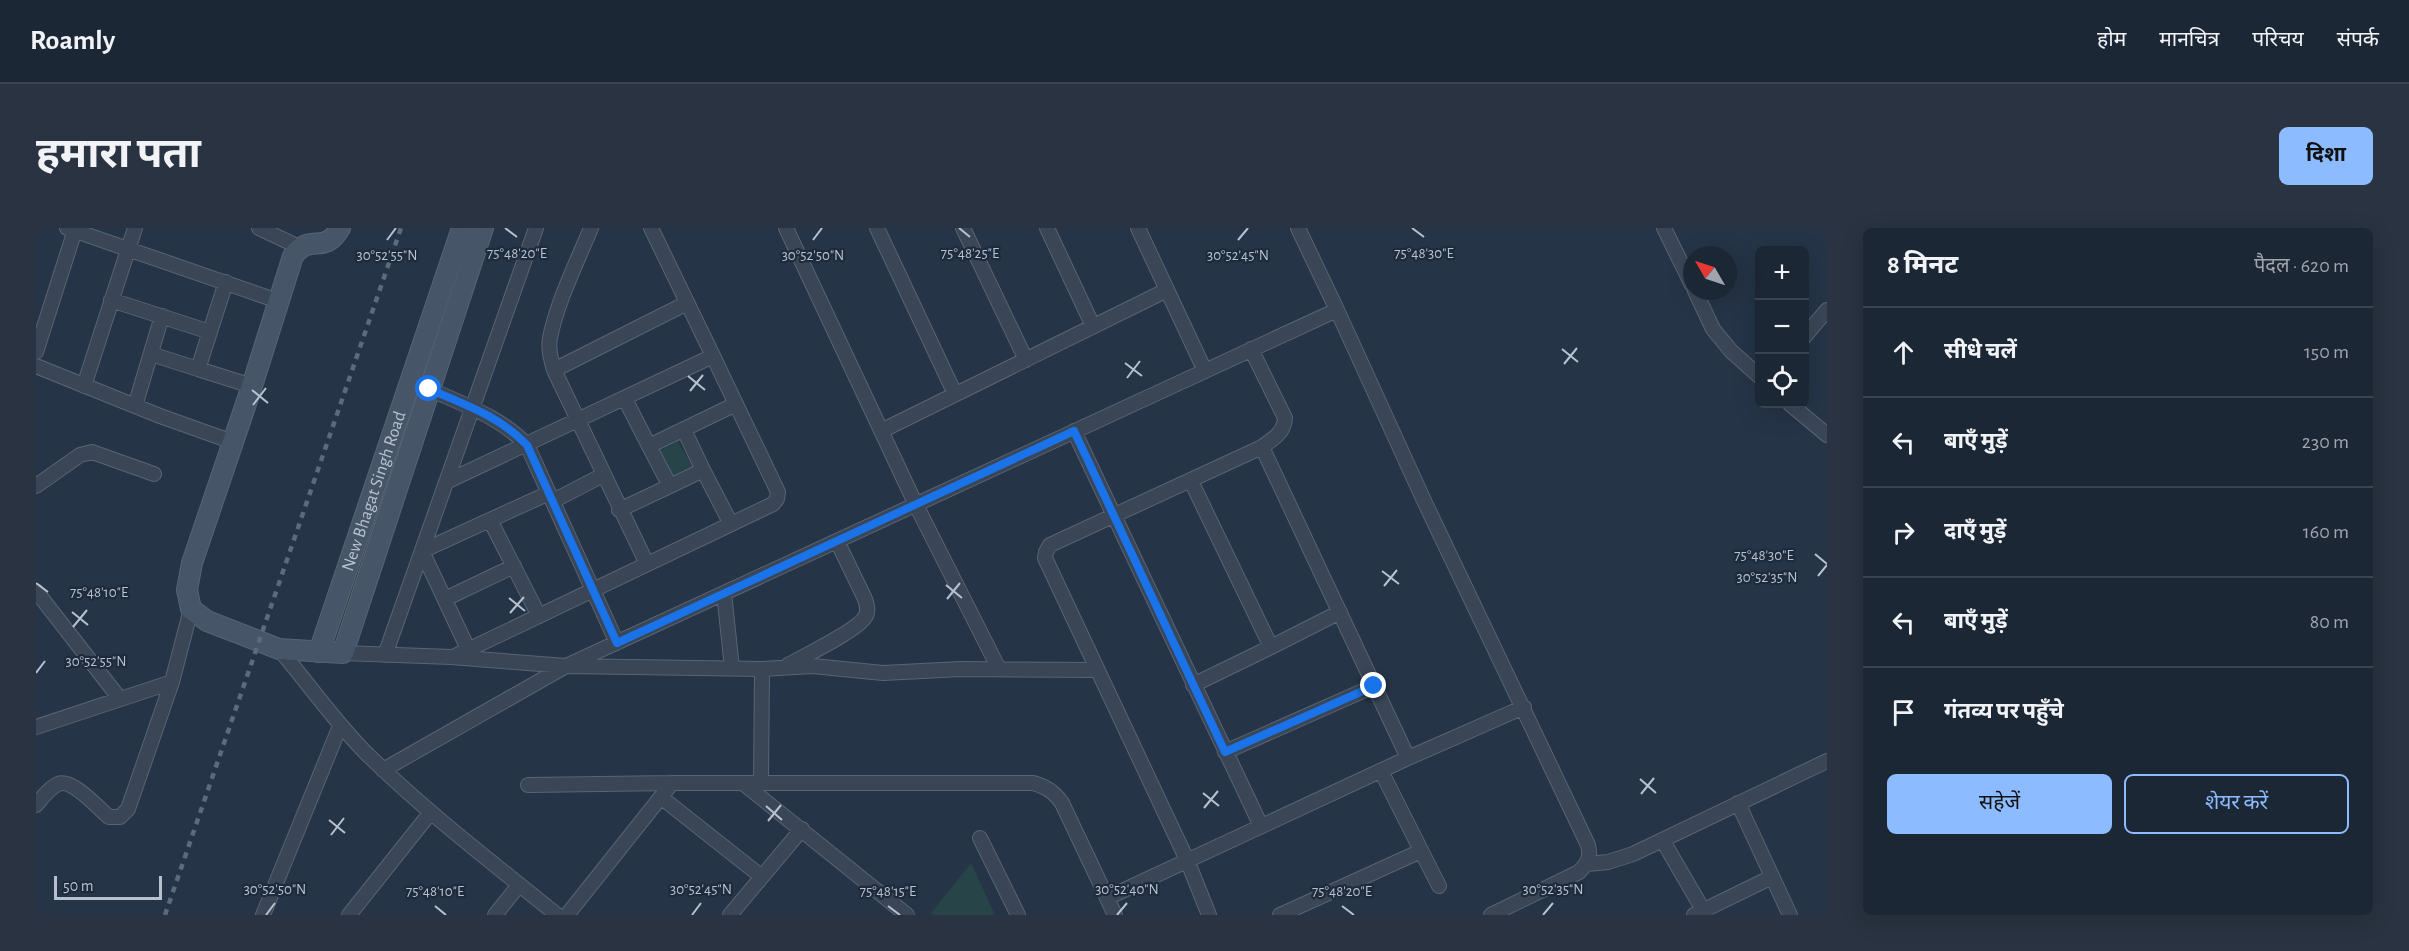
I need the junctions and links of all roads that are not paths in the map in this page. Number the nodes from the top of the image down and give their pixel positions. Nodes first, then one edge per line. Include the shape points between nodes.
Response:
1 (135, 228) edge
2 (340, 228) edge
3 (462, 228) edge
4 (483, 228) edge
5 (536, 228) edge
6 (591, 228) edge
7 (651, 228) edge
8 (786, 228) edge
9 (877, 228) edge
10 (963, 228) edge
11 (1047, 228) edge
12 (1138, 228) edge
13 (1298, 228) edge
14 (1664, 228) edge
15 (71, 229) edge
16 (266, 229) edge
17 (299, 247) junction
18 (128, 250) junction
19 (1683, 267) edge
20 (226, 282) junction
21 (1167, 290) junction
22 (111, 300) junction
23 (278, 300) junction
24 (1699, 300) edge
25 (687, 303) junction
26 (1337, 310) junction
27 (1827, 310) edge
28 (162, 316) junction
29 (1093, 326) junction
30 (1809, 331) edge
31 (210, 332) junction
32 (1251, 349) junction
33 (36, 352) edge
34 (151, 354) junction
35 (712, 356) junction
36 (1026, 360) junction
37 (36, 366) edge
38 (198, 369) junction
39 (554, 370) junction
40 (1205, 371) junction
41 (1755, 373) edge
42 (84, 386) junction
43 (252, 386) junction
44 (429, 389) junction
45 (955, 394) junction
46 (625, 399) junction
47 (736, 404) junction
48 (135, 406) junction
49 (473, 408) junction
50 (1795, 408) edge
51 (578, 420) junction
52 (684, 430) junction
53 (881, 430) junction
54 (1074, 431) junction
55 (1827, 435) edge
56 (233, 442) junction
57 (527, 445) junction
58 (649, 446) junction
59 (1263, 447) junction
60 (703, 470) junction
61 (154, 474) dead end
62 (603, 475) junction
63 (1191, 480) junction
64 (446, 482) junction
65 (36, 486) edge
66 (670, 486) junction
67 (551, 497) junction
68 (916, 505) junction
69 (619, 510) junction
70 (1114, 517) junction
71 (490, 520) junction
72 (731, 524) junction
73 (837, 541) junction
74 (422, 551) junction
75 (647, 564) junction
76 (514, 566) junction
77 (36, 591) edge
78 (594, 591) junction
79 (724, 593) junction
80 (445, 599) junction
81 (191, 609) junction
82 (42, 611) edge
83 (1340, 612) junction
84 (539, 616) junction
85 (617, 643) junction
86 (1271, 647) junction
87 (279, 648) junction
88 (468, 649) junction
89 (318, 652) junction
90 (343, 653) junction
91 (385, 655) junction
92 (451, 657) junction
93 (566, 666) junction
94 (787, 666) junction
95 (732, 668) junction
96 (762, 669) junction
97 (999, 669) junction
98 (1097, 669) junction
99 (172, 682) junction
100 (1193, 685) junction
101 (1374, 686) junction
102 (120, 699) junction
103 (1524, 707) junction
104 (340, 726) junction
105 (36, 727) edge
106 (1225, 752) junction
107 (1408, 758) junction
108 (1827, 760) edge
109 (383, 770) junction
110 (1381, 771) junction
111 (672, 783) junction
112 (744, 784) junction
113 (761, 784) junction
114 (528, 785) dead end
115 (662, 798) junction
116 (1738, 803) junction
117 (36, 805) edge
118 (431, 812) junction
119 (1262, 826) junction
120 (802, 829) junction
121 (980, 838) dead end
122 (1663, 841) junction
123 (1421, 851) junction
124 (1186, 860) junction
125 (1587, 864) junction
126 (762, 877) junction
127 (1772, 877) junction
128 (519, 885) junction
129 (1439, 886) dead end
130 (1107, 898) junction
131 (1701, 913) edge
132 (263, 915) edge
133 (350, 915) edge
134 (495, 915) edge
135 (556, 915) edge
136 (567, 915) edge
137 (730, 915) edge
138 (907, 915) edge
139 (1018, 915) edge
140 (1115, 915) edge
141 (1209, 915) edge
142 (1280, 915) edge
143 (1491, 915) edge
144 (1790, 915) edge

1 - 18 street
2 - 17 street via 331,240
3 - 89 street, New Bhagat Singh Road
4 - 44 street, New Bhagat Singh Road
5 - 49 street
6 - 39 street via 550,339
7 - 25 street
8 - 53 street
9 - 45 street
10 - 36 street
11 - 29 street
12 - 21 street
13 - 26 street
14 - 19 street
15 - 18 street
15 - 33 street
16 - 17 street
17 - 23 street
18 - 20 street
18 - 22 street
20 - 23 street
20 - 31 street
21 - 29 street
21 - 40 street
22 - 28 street
22 - 42 street
23 - 43 street
24 - 41 street via 1713,329
25 - 35 street
25 - 39 street
26 - 32 street
26 - 103 street
27 - 30 street
28 - 31 street
28 - 34 street
29 - 36 street
31 - 38 street
32 - 40 street
32 - 59 street via 1284,418 1279,435
34 - 38 street
34 - 48 street
35 - 46 street
35 - 47 street
36 - 45 street
37 - 42 street
38 - 43 street
39 - 51 street
40 - 54 street
42 - 48 street
43 - 56 street
44 - 49 street
44 - 90 street, New Bhagat Singh Road
45 - 53 street
46 - 51 street
46 - 58 street
47 - 52 street
47 - 72 street via 778,492 773,504
48 - 56 street
49 - 57 street via 513,430
49 - 64 street
50 - 55 street
51 - 57 street
51 - 62 street
52 - 58 street
52 - 60 street
53 - 68 street
54 - 68 street
54 - 70 street
56 - 81 street via 192,563 187,590
57 - 64 street
57 - 67 street
58 - 66 street
59 - 63 street
59 - 83 street
60 - 66 street
60 - 72 street
61 - 65 street via 92,452 80,455
62 - 67 street
62 - 69 street
63 - 70 street
63 - 86 street
64 - 74 street
66 - 69 street
67 - 71 street
67 - 78 street
68 - 73 street
68 - 97 street
69 - 75 street
70 - 98 street via 1050,545 1045,558
70 - 100 street
71 - 74 street
71 - 76 street
72 - 75 street
73 - 79 street
73 - 94 street via 865,599 866,616 851,630
74 - 80 street
74 - 91 street
75 - 78 street
76 - 80 street
76 - 84 street
77 - 82 street
78 - 84 street
78 - 85 street
79 - 85 street
79 - 95 street
80 - 88 street
81 - 87 street via 207,621
81 - 99 street
82 - 102 street
83 - 86 street
83 - 101 street
84 - 88 street
85 - 93 street
86 - 100 street
87 - 89 street
87 - 104 street
88 - 92 street
89 - 90 street
90 - 91 street
91 - 92 street
92 - 93 street
93 - 95 street
93 - 109 street
94 - 96 street
94 - 97 street via 883,673
95 - 96 street
96 - 113 street
97 - 98 street
98 - 124 street
99 - 102 street
99 - 117 street via 128,809 120,817 109,817 66,783 57,785
100 - 106 street
101 - 106 street
101 - 107 street
102 - 105 street
103 - 107 street
103 - 125 street via 1588,844
104 - 109 street
104 - 132 street
106 - 119 street
107 - 110 street
108 - 116 street
109 - 118 street
110 - 119 street
110 - 123 street
111 - 112 street
111 - 114 street
111 - 115 street
112 - 113 street
112 - 120 street
113 - 130 street via 1045,786 1062,803
115 - 126 street
115 - 136 street
116 - 122 street
116 - 127 street
118 - 128 street
118 - 133 street
119 - 124 street
120 - 126 street
120 - 138 street
121 - 139 street
122 - 125 street via 1616,859
122 - 131 street
123 - 129 street
123 - 142 street
124 - 130 street
124 - 141 street
125 - 143 street via 1579,872
126 - 137 street
127 - 131 street
127 - 144 street
128 - 134 street
128 - 135 street
130 - 140 street

